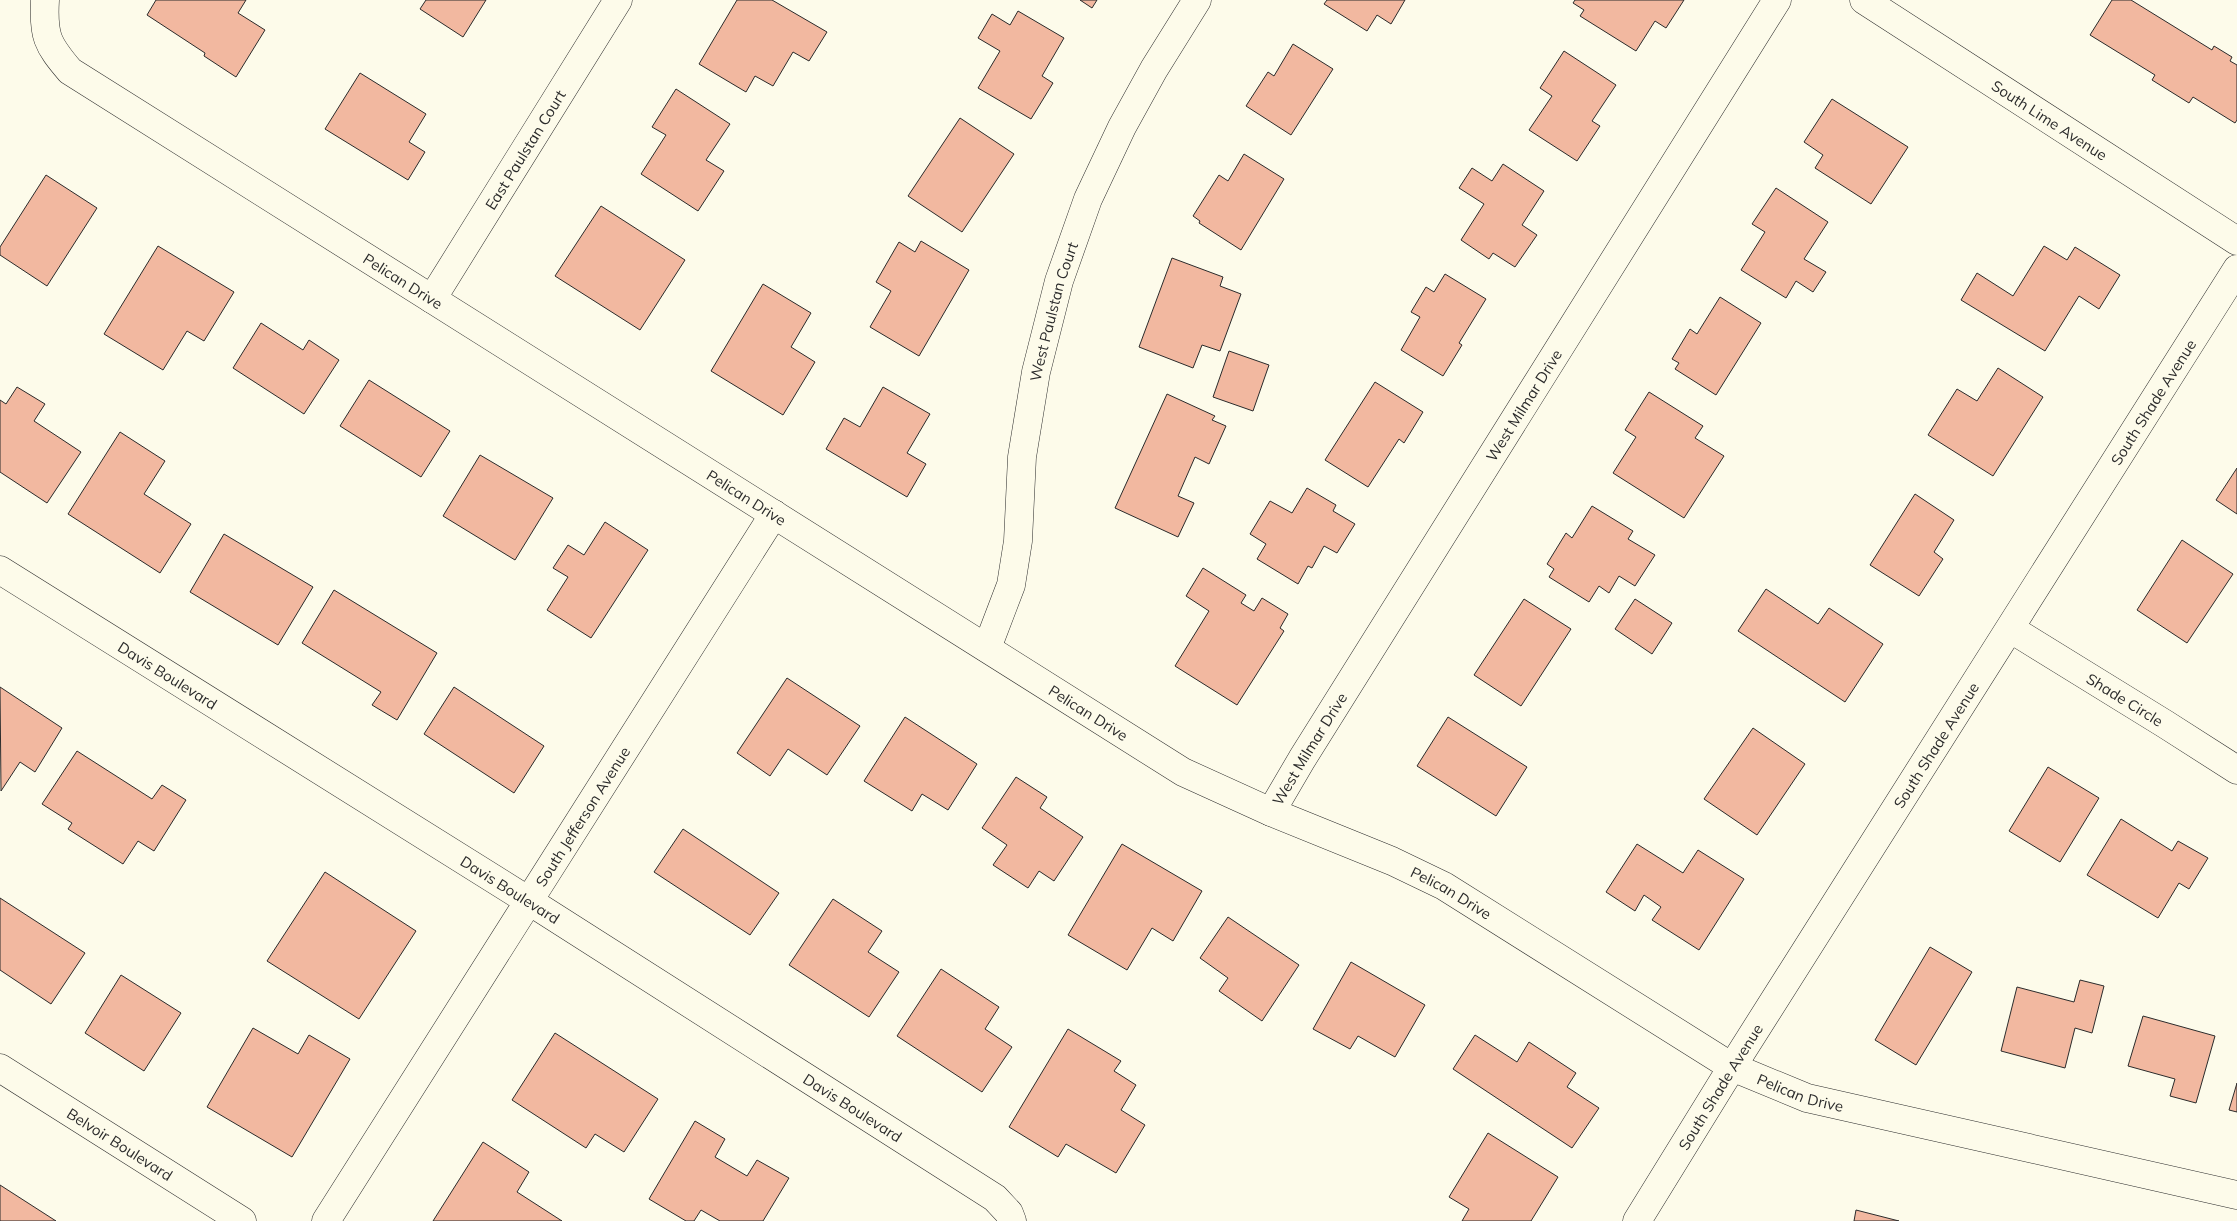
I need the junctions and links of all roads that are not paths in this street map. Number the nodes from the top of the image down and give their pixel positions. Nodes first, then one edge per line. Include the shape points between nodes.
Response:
1 (618, 0) edge
2 (1197, 0) edge
3 (1776, 0) edge
4 (1864, 0) edge
5 (44, 12) edge
6 (2237, 241) edge
7 (2237, 269) edge
8 (432, 298) junction
9 (774, 514) junction
10 (0, 570) edge
11 (2011, 629) junction
12 (987, 648) junction
13 (2237, 770) edge
14 (1271, 812) junction
15 (529, 901) junction
16 (1732, 1067) junction
17 (0, 1068) edge
18 (2237, 1195) edge
19 (242, 1221) edge
20 (326, 1221) edge
21 (1012, 1221) edge
22 (1638, 1221) edge

1 - 8 street, East Paulstan Court
2 - 12 street, West Paulstan Court via 1122,127 1088,199 1059,281 1036,372 1023,448 1018,541 1011,585
3 - 14 street, West Milmar Drive
4 - 6 street, South Lime Avenue
5 - 8 street, Pelican Drive via 53,51 70,71
7 - 11 street, South Shade Avenue
8 - 9 street, Pelican Drive
9 - 12 street, Pelican Drive
9 - 15 street, South Jefferson Avenue
10 - 15 street, Davis Boulevard
11 - 13 street, Shade Circle
11 - 16 street, South Shade Avenue
12 - 14 street, Pelican Drive via 1183,772
14 - 16 street, Pelican Drive via 1444,886
15 - 20 street, South Jefferson Avenue
15 - 21 street, Davis Boulevard via 995,1198
16 - 18 street, Pelican Drive via 1807,1098
16 - 22 street, South Shade Avenue
17 - 19 street, Belvoir Boulevard

